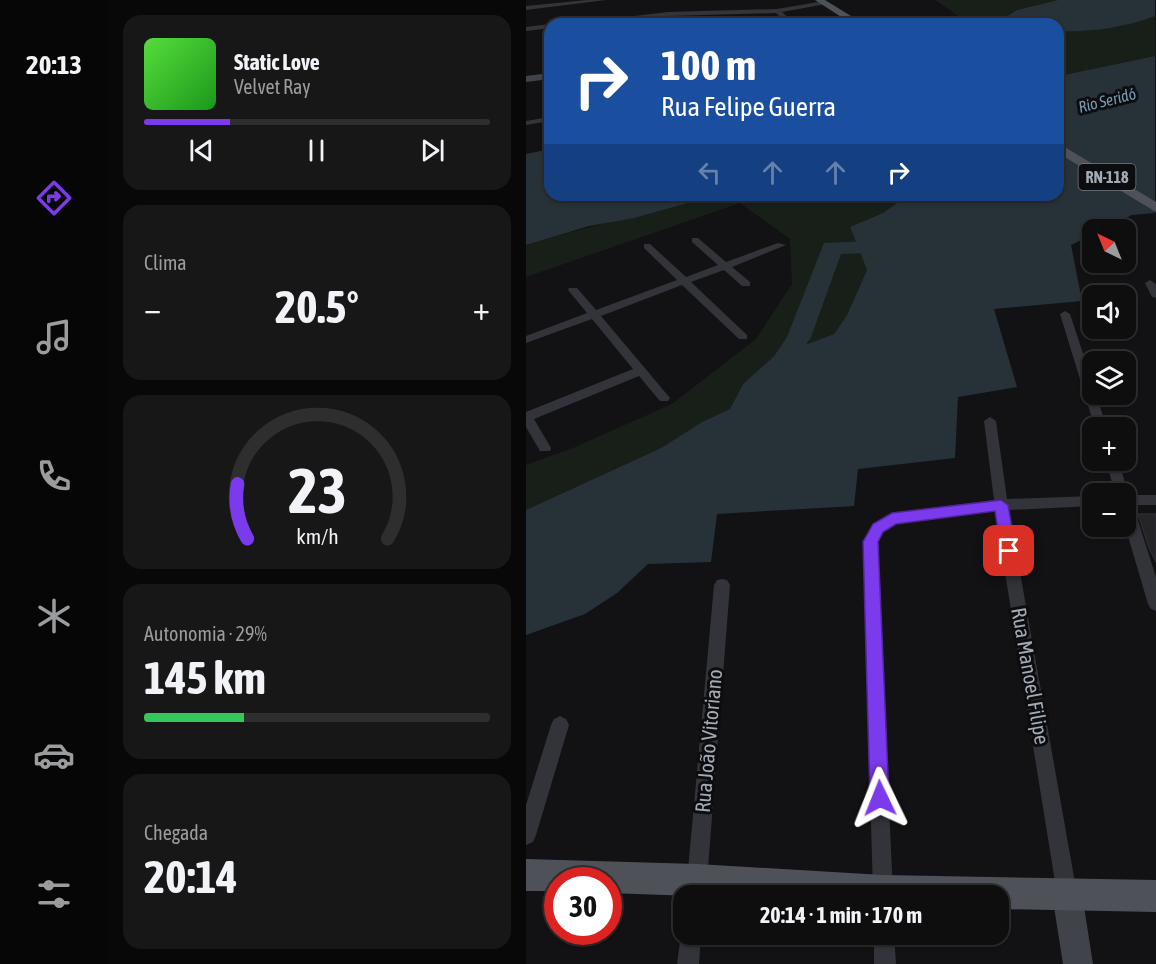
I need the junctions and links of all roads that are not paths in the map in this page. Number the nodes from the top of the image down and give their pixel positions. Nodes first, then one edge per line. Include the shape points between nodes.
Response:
1 (602, 0) edge
2 (822, 2) edge
3 (526, 8) edge
4 (777, 10) junction
5 (677, 14) junction
6 (634, 18) edge
7 (680, 18) edge
8 (786, 18) edge
9 (848, 18) edge
10 (544, 27) edge
11 (526, 29) edge
12 (544, 77) edge
13 (526, 79) edge
14 (544, 121) edge
15 (526, 123) edge
16 (1064, 151) edge
17 (1156, 207) edge
18 (695, 240) dead end
19 (781, 245) dead end
20 (647, 246) dead end
21 (726, 265) junction
22 (684, 281) junction
23 (1150, 283) dead end
24 (746, 284) dead end
25 (573, 290) dead end
26 (1156, 295) edge
27 (1065, 314) dead end
28 (593, 315) junction
29 (743, 337) dead end
30 (526, 340) edge
31 (640, 370) junction
32 (664, 398) dead end
33 (526, 416) edge
34 (1098, 417) edge
35 (990, 421) dead end
36 (545, 447) dead end
37 (1136, 500) edge
38 (1156, 500) edge
39 (1082, 501) edge
40 (1001, 505) junction
41 (1135, 537) edge
42 (722, 585) dead end
43 (1156, 604) edge
44 (560, 725) dead end
45 (526, 835) edge
46 (526, 875) edge
47 (696, 885) edge
48 (883, 885) edge
49 (673, 886) edge
50 (1009, 894) edge
51 (1067, 894) junction
52 (1156, 896) edge
53 (690, 945) edge
54 (884, 945) edge
55 (688, 964) edge
56 (885, 964) edge
57 (1078, 964) edge

1 - 3 street
2 - 4 street
2 - 9 main road
4 - 5 street
4 - 8 street
5 - 6 street via 667,10
5 - 7 street
10 - 11 street
12 - 13 street
14 - 15 street
16 - 17 main road, RN-118
18 - 21 street
19 - 21 street
20 - 22 street
21 - 22 street
21 - 24 street
22 - 28 street
22 - 29 street
23 - 26 street
25 - 28 street
27 - 34 street
28 - 30 street
28 - 31 street
31 - 32 street
31 - 33 street
33 - 36 street
35 - 40 street, Rua Manoel Filipe
37 - 38 street
39 - 40 street
40 - 48 street via 892,519 878,528 870,542
40 - 51 street, Rua Manoel Filipe
41 - 43 street
42 - 47 street, Rua João Vitoriano
44 - 45 street
46 - 49 main road
50 - 51 main road
51 - 52 main road
51 - 57 street
53 - 55 street
54 - 56 street

